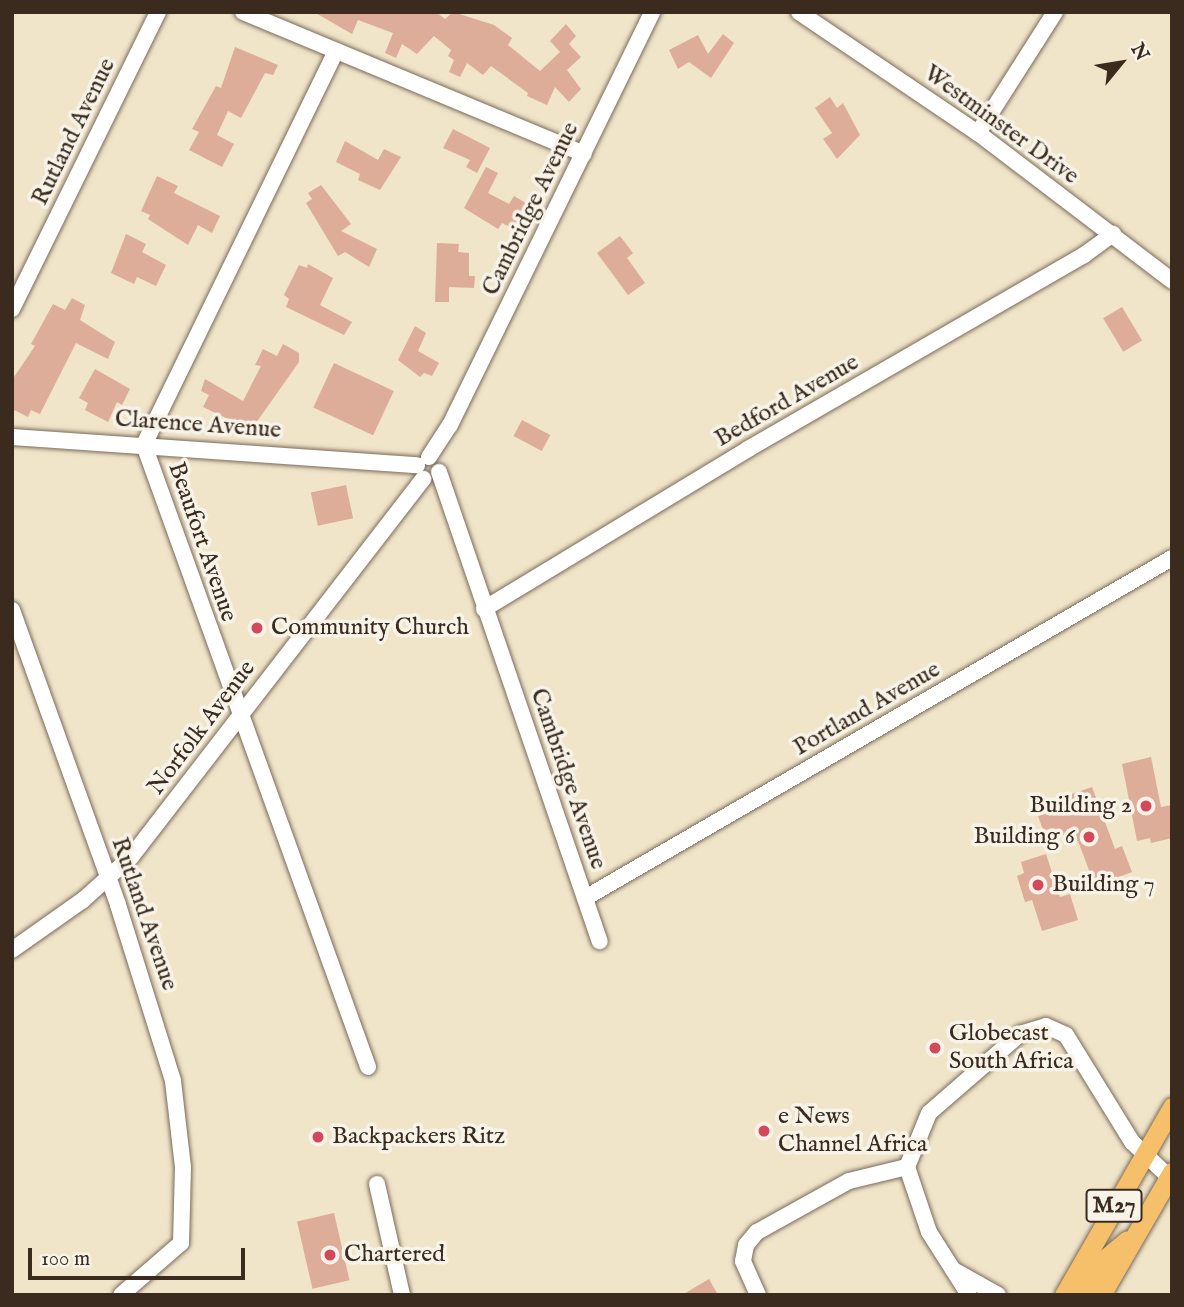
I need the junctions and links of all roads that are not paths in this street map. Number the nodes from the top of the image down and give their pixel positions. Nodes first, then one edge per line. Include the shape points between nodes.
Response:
1 (158, 12) edge
2 (243, 12) edge
3 (652, 12) edge
4 (799, 12) edge
5 (1055, 12) edge
6 (336, 51) junction
7 (978, 133) junction
8 (584, 154) junction
9 (1113, 234) junction
10 (1172, 281) edge
11 (12, 309) edge
12 (12, 437) edge
13 (144, 445) junction
14 (427, 468) junction
15 (1172, 558) edge
16 (484, 609) junction
17 (12, 610) edge
18 (240, 716) junction
19 (109, 880) junction
20 (585, 898) junction
21 (600, 941) dead end
22 (12, 950) edge
23 (368, 1067) dead end
24 (1170, 1111) edge
25 (1144, 1156) junction
26 (907, 1167) junction
27 (1170, 1175) edge
28 (377, 1184) dead end
29 (1133, 1236) junction
30 (955, 1271) junction
31 (1105, 1292) edge
32 (121, 1295) edge
33 (402, 1295) edge
34 (758, 1295) edge
35 (969, 1295) edge
36 (998, 1295) edge
37 (1064, 1295) edge
38 (1080, 1295) edge

1 - 11 street, Rutland Avenue
2 - 6 street
3 - 8 street, Cambridge Avenue
4 - 7 street, Westminster Drive
5 - 7 street
6 - 8 street
6 - 13 street, Beaufort Avenue
7 - 9 street, Westminster Drive
8 - 14 street, Cambridge Avenue
9 - 10 street, Westminster Drive
9 - 16 street, Bedford Avenue via 1084,256 748,449
12 - 13 street, Clarence Avenue
13 - 14 street, Clarence Avenue
13 - 18 street, Beaufort Avenue
14 - 16 street, Cambridge Avenue via 451,513
14 - 18 street, Norfolk Avenue
15 - 20 street, Portland Avenue
16 - 20 street, Cambridge Avenue
17 - 19 street, Rutland Avenue
18 - 19 street, Norfolk Avenue
18 - 23 street, Beaufort Avenue
19 - 22 street, Norfolk Avenue
19 - 32 street, Rutland Avenue via 173,1081 183,1167 181,1243
20 - 21 street, Cambridge Avenue
24 - 25 main road, M27
25 - 26 street via 1115,1117 1072,1043 1056,1029 1039,1026 1002,1046 946,1095 918,1131
25 - 27 street
25 - 37 main road, M27
26 - 30 street via 924,1222
26 - 34 street via 849,1181 757,1232 746,1245 743,1261
27 - 29 main road, M27
28 - 33 street
29 - 31 main road, M27
29 - 38 main road via 1100,1263
30 - 35 street
30 - 36 street

